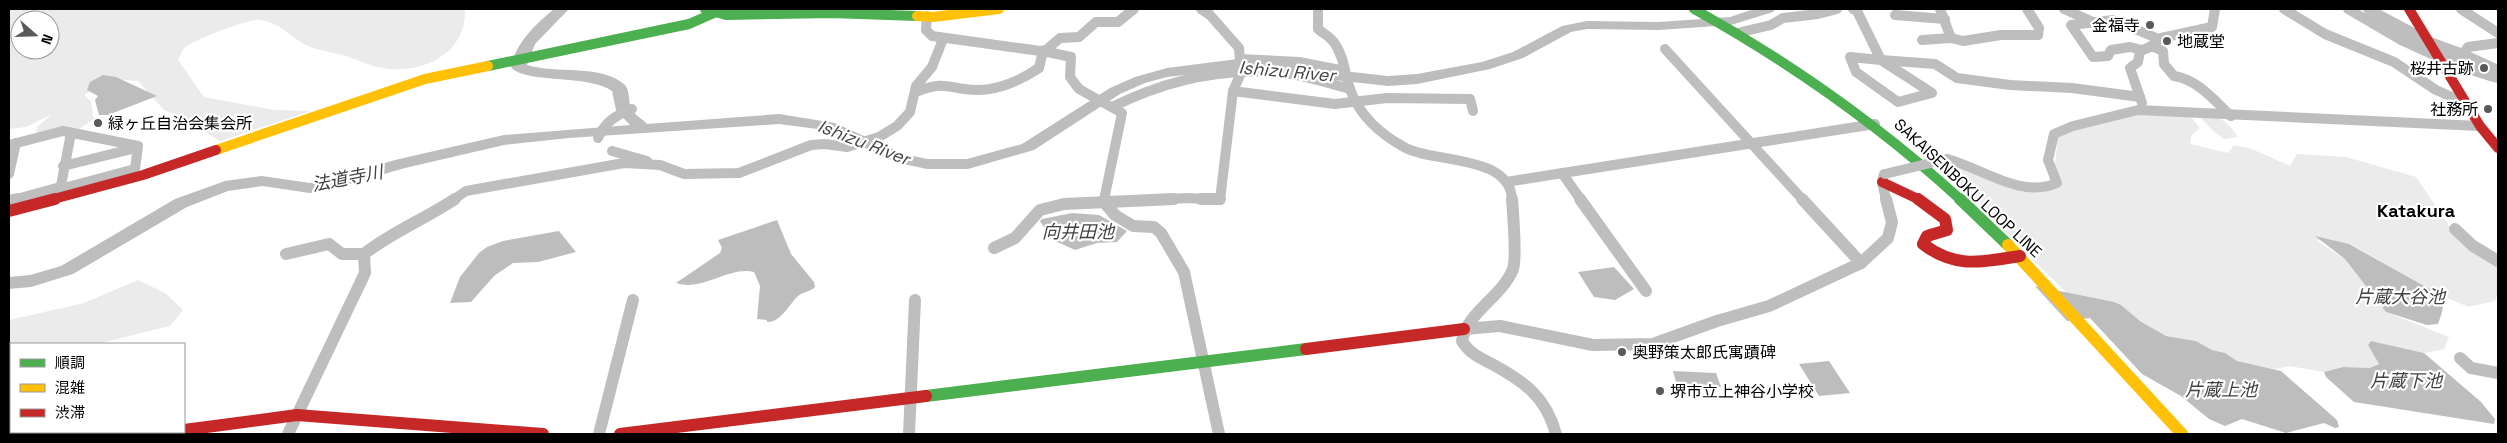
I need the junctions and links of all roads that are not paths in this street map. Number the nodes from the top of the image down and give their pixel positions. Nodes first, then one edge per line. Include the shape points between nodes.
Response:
1 (999, 9) edge
2 (1134, 9) edge
3 (1201, 9) edge
4 (1318, 9) edge
5 (1694, 9) edge
6 (1837, 9) edge
7 (1853, 9) edge
8 (1940, 9) edge
9 (2027, 9) edge
10 (2064, 9) edge
11 (2215, 9) edge
12 (2284, 9) edge
13 (2348, 9) edge
14 (2368, 9) edge
15 (2410, 9) edge
16 (2461, 9) edge
17 (709, 11) edge
18 (874, 11) edge
19 (752, 12) edge
20 (928, 16) junction
21 (1895, 16) dead end
22 (1945, 19) junction
23 (2093, 22) junction
24 (1737, 32) junction
25 (2498, 33) edge
26 (1951, 38) junction
27 (943, 39) junction
28 (1922, 40) dead end
29 (2430, 43) junction
30 (2498, 43) edge
31 (2150, 45) junction
32 (1239, 48) junction
33 (1665, 49) dead end
34 (1043, 51) junction
35 (2463, 54) junction
36 (2438, 56) junction
37 (1880, 59) junction
38 (1240, 60) junction
39 (1251, 60) junction
40 (2498, 70) edge
41 (1345, 72) junction
42 (1241, 73) junction
43 (1350, 89) junction
44 (1233, 91) junction
45 (916, 92) junction
46 (2140, 97) junction
47 (1358, 102) junction
48 (2466, 103) junction
49 (1112, 107) junction
50 (632, 109) dead end
51 (2138, 110) junction
52 (1474, 111) dead end
53 (2231, 116) junction
54 (1875, 124) junction
55 (2480, 126) junction
56 (71, 133) junction
57 (598, 138) dead end
58 (1750, 142) junction
59 (12, 144) edge
60 (138, 147) junction
61 (2498, 148) edge
62 (612, 151) dead end
63 (63, 166) junction
64 (660, 166) junction
65 (1562, 173) junction
66 (9, 174) edge
67 (1883, 178) junction
68 (1506, 182) junction
69 (60, 191) junction
70 (9, 201) edge
71 (1104, 202) junction
72 (9, 210) edge
73 (2455, 229) dead end
74 (994, 248) dead end
75 (286, 254) dead end
76 (364, 254) junction
77 (2023, 260) junction
78 (2498, 261) edge
79 (1861, 263) junction
80 (1646, 291) dead end
81 (633, 300) dead end
82 (915, 300) dead end
83 (1464, 330) junction
84 (2460, 358) dead end
85 (1203, 362) junction
86 (2498, 372) edge
87 (910, 398) junction
88 (297, 415) junction
89 (185, 430) edge
90 (288, 434) edge
91 (543, 434) edge
92 (599, 434) edge
93 (620, 434) edge
94 (910, 434) edge
95 (1218, 434) edge
96 (1556, 434) edge
97 (2182, 434) edge

1 - 20 street
2 - 34 street via 1118,22 1096,22 1079,37 1060,38
3 - 32 street
4 - 41 street via 1318,29 1335,44
5 - 24 street, SAKAISENBOKU LOOP LINE
6 - 24 street via 1783,18 1770,25
7 - 37 street via 1858,11
8 - 22 street
9 - 26 street via 2039,28 2035,36 2001,35 1963,41
10 - 23 street
11 - 31 street via 2212,27 2176,33
12 - 48 street via 2325,34 2394,62 2436,90
13 - 36 street via 2401,40
14 - 29 street
15 - 29 street
16 - 25 street
17 - 19 street
17 - 69 street via 689,24 444,74 383,91 143,175
18 - 19 street
18 - 20 street
20 - 27 street via 928,34
21 - 22 street
22 - 26 street
23 - 31 street via 2112,20
23 - 31 street via 2071,25 2079,34 2082,46 2093,57 2108,56 2111,50
24 - 54 street, SAKAISENBOKU LOOP LINE
26 - 28 street
27 - 34 street
27 - 45 street via 932,67 916,86
29 - 35 street
29 - 36 street
30 - 35 street via 2468,47
31 - 46 street via 2130,68
31 - 53 street via 2163,51 2164,64 2174,76 2195,84
32 - 38 street
32 - 39 street
33 - 58 street
34 - 45 street via 1039,68 993,88 967,90 942,83
34 - 49 street via 1071,58 1070,77 1081,92
35 - 40 street
36 - 48 street
37 - 37 street via 1850,57 1856,72 1898,102 1932,93
37 - 46 street via 1936,64 1957,78
38 - 39 street
38 - 42 street
39 - 41 street via 1299,62
41 - 43 street
42 - 43 street via 1292,74
42 - 44 street
42 - 49 street via 1182,79 1144,90
43 - 47 street
44 - 47 street via 1322,104
44 - 71 street via 1220,200 1190,198
45 - 64 street via 910,112 897,126 879,137 848,147 811,145 739,173 684,174
46 - 51 street via 2142,103
47 - 52 street via 1387,98 1470,99
47 - 68 street via 1369,122 1404,149 1480,164
48 - 55 street
49 - 71 street via 1122,113
50 - 57 street via 602,126
51 - 53 street
51 - 67 street, bridge via 2054,134 2049,157 2057,183 2044,189 2016,185 1960,161 1947,159
53 - 55 street
54 - 58 street
54 - 77 street, SAKAISENBOKU LOOP LINE via 1937,177
55 - 61 street
56 - 59 street via 63,131
56 - 60 street
56 - 63 street
58 - 65 street
58 - 79 street
59 - 66 street
60 - 63 street
60 - 69 street via 135,169
62 - 64 street
63 - 69 street
64 - 76 street via 624,163 466,191 428,218 385,238
65 - 68 street
65 - 80 street
67 - 77 street via 1945,219 1947,230 1927,236 1924,244 1932,255 1951,262 1967,263
67 - 79 street via 1891,230 1888,238
68 - 83 street via 1512,195 1514,267 1506,282
69 - 70 street
69 - 72 street
71 - 74 street via 1064,204 1040,210 1015,238
71 - 85 street via 1115,215 1133,226 1154,227 1160,233 1184,272
73 - 78 street via 2473,246
75 - 76 street via 330,244 342,254
76 - 88 street via 365,273
77 - 97 street, SAKAISENBOKU LOOP LINE
79 - 83 street via 1769,306 1653,344 1593,345 1500,326
81 - 92 street
82 - 87 street
83 - 85 street
83 - 96 street via 1462,341 1468,351 1528,386 1545,404 1553,416
84 - 86 street via 2471,368
85 - 87 street
85 - 95 street
87 - 93 street
87 - 94 street
88 - 89 street
88 - 90 street
88 - 91 street

